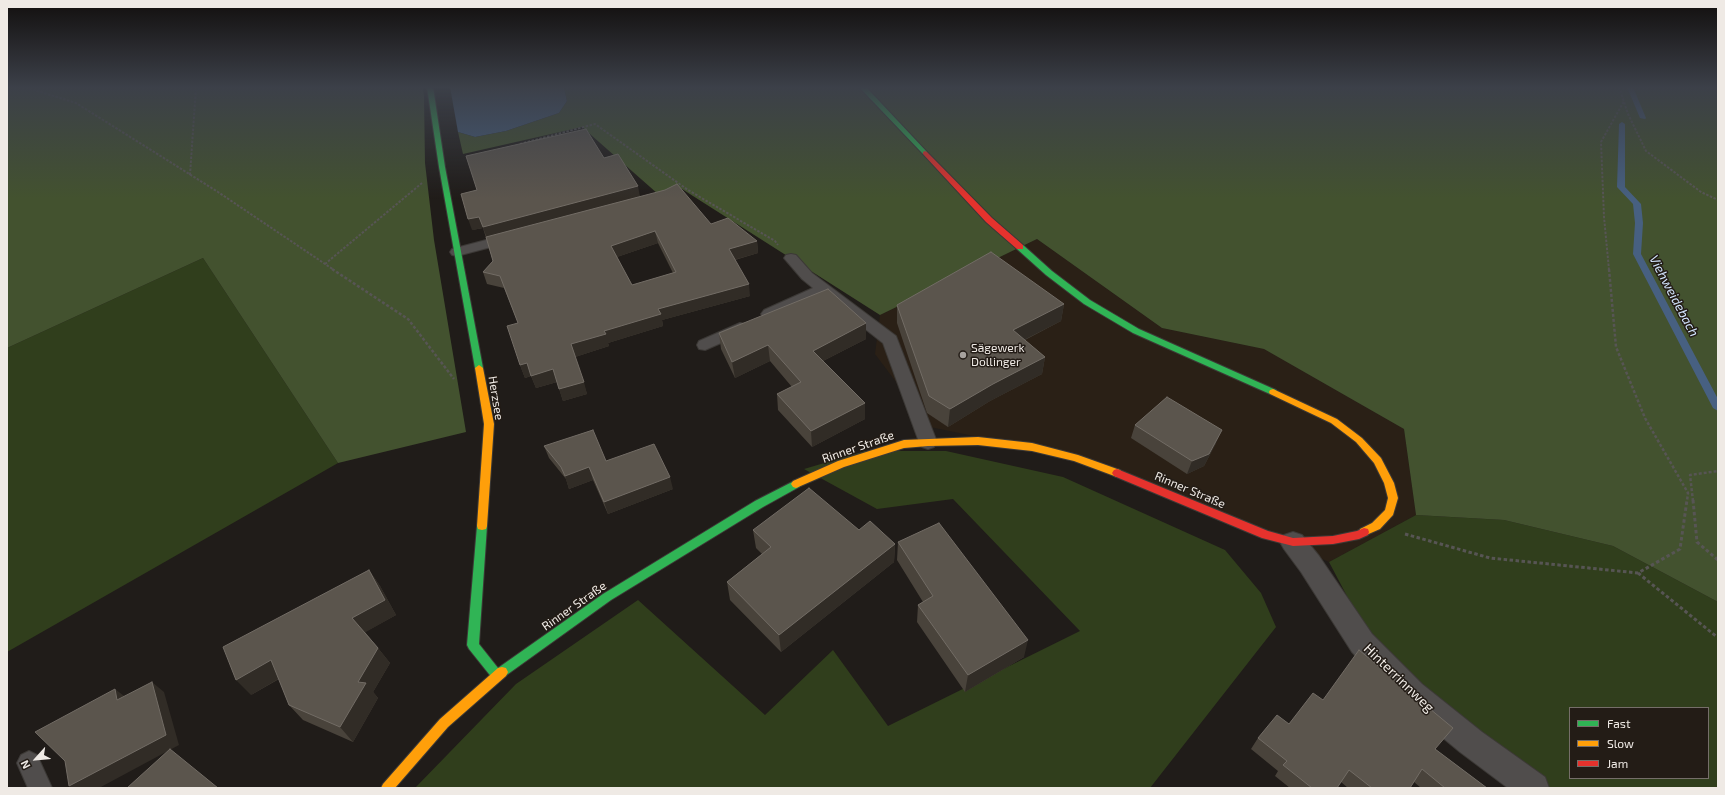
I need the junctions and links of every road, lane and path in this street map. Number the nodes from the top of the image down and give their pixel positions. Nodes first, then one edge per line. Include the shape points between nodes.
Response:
1 (109, 124) edge
2 (193, 124) edge
3 (436, 124) edge
4 (594, 124) edge
5 (594, 124) edge
6 (897, 124) edge
7 (1611, 124) edge
8 (1633, 124) edge
9 (514, 146) edge
10 (442, 167) junction
11 (190, 175) junction
12 (1718, 200) edge
13 (525, 234) edge
14 (457, 252) junction
15 (791, 258) joint
16 (325, 264) junction
17 (823, 289) junction
18 (705, 345) dead end
19 (455, 381) dead end
20 (928, 442) junction
21 (1718, 471) edge
22 (1376, 526) junction
23 (1293, 542) junction
24 (1718, 560) edge
25 (1638, 573) junction
26 (1717, 637) edge
27 (497, 676) junction
28 (29, 762) dead end
29 (40, 788) edge
30 (387, 788) edge
31 (1533, 788) edge

1 - 11 path
2 - 11 path
3 - 10 main road, Herzsee
4 - 15 path via 688,190 775,241
5 - 9 path
6 - 22 main road, Rinner Straße via 989,220 1086,302 1136,331 1299,403 1334,421 1359,440 1378,461 1393,498 1389,512
7 - 25 path via 1601,142 1604,217 1616,347 1644,418 1688,493 1680,549
8 - 12 path via 1646,151 1701,192
10 - 14 main road, Herzsee
10 - 16 path
11 - 16 path
13 - 14 lane
14 - 27 main road, Herzsee via 489,424 472,645
15 - 17 lane
16 - 19 path via 408,319
17 - 18 lane
17 - 20 lane via 890,340
20 - 23 main road, Rinner Straße via 978,441 1032,447 1075,458 1127,476 1266,535
20 - 27 main road, Rinner Straße via 904,444 841,464 804,480 607,597
21 - 24 path via 1690,475 1697,542
22 - 23 main road, Rinner Straße via 1358,535 1333,540
22 - 25 path via 1490,558
23 - 31 street, Hinterrinnweg via 1362,643 1412,694
25 - 26 path
27 - 30 main road, Rinner Straße via 444,723
28 - 29 lane

